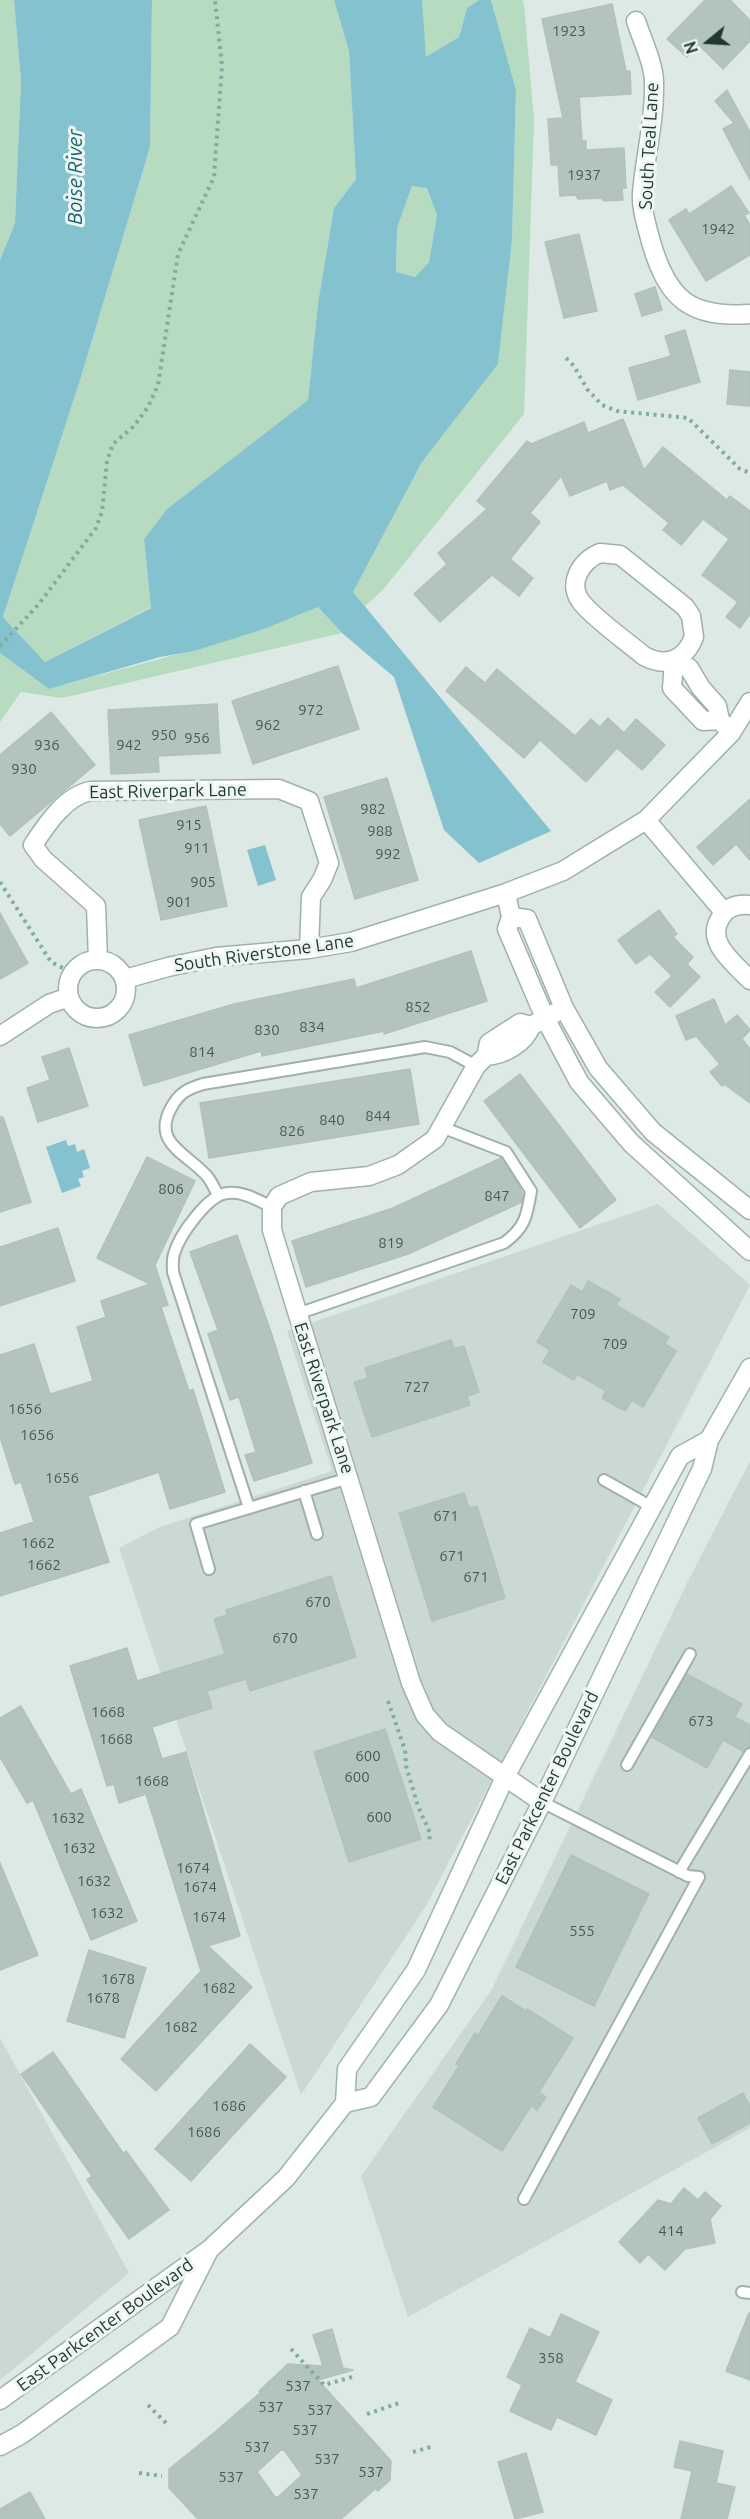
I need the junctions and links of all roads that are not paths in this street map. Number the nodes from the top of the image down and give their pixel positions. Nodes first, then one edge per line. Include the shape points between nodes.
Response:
1 (636, 21) dead end
2 (750, 314) edge
3 (674, 660) junction
4 (750, 702) edge
5 (726, 727) junction
6 (646, 820) junction
7 (506, 893) junction
8 (750, 905) edge
9 (724, 912) junction
10 (511, 917) junction
11 (309, 949) junction
12 (98, 957) junction
13 (125, 979) junction
14 (750, 980) edge
15 (69, 997) junction
16 (564, 1008) junction
17 (538, 1022) junction
18 (0, 1036) edge
19 (481, 1061) junction
20 (444, 1128) junction
21 (218, 1195) junction
22 (272, 1207) junction
23 (750, 1210) edge
24 (750, 1251) edge
25 (297, 1314) junction
26 (750, 1368) edge
27 (709, 1440) junction
28 (349, 1478) junction
29 (604, 1479) dead end
30 (304, 1491) junction
31 (249, 1508) junction
32 (652, 1508) junction
33 (317, 1534) dead end
34 (209, 1569) dead end
35 (690, 1654) dead end
36 (750, 1754) edge
37 (627, 1764) dead end
38 (505, 1777) junction
39 (542, 1802) junction
40 (679, 1872) junction
41 (345, 2103) junction
42 (524, 2199) dead end
43 (210, 2249) junction
44 (0, 2400) edge
45 (5, 2440) edge

1 - 2 street, South Teal Lane via 654,79 654,119 642,194 658,265 672,290 690,307 720,316
3 - 3 street via 664,663 644,656 581,602 576,583 590,557 620,555 685,607 694,626 694,637 684,655
3 - 5 street via 689,669 717,706
3 - 5 street via 672,688 703,720
4 - 5 street, South Riverstone Lane
5 - 6 street, South Riverstone Lane
6 - 7 street, South Riverstone Lane via 562,871
6 - 9 street
7 - 10 street
7 - 11 street, South Riverstone Lane via 379,934
8 - 9 street via 741,904
9 - 14 street via 716,929 719,947
10 - 16 street via 527,919
10 - 17 street via 507,929
11 - 12 street, East Riverpark Lane via 310,897 328,863 309,801 279,789 91,791 73,797 33,845 43,859 96,906
11 - 13 street, South Riverstone Lane via 216,957
12 - 13 street via 116,967
12 - 15 street via 70,971
13 - 15 street via 127,992 120,1009 104,1018 84,1016
15 - 18 street via 49,1004
16 - 17 street
16 - 23 street via 598,1068 653,1132
17 - 19 street via 520,1023 489,1043
17 - 24 street via 579,1082 631,1143
19 - 20 street
19 - 21 lane via 426,1047 186,1090 177,1096 166,1117 166,1136 207,1176
20 - 22 street via 398,1165 369,1176 311,1182 279,1196
20 - 25 lane via 506,1152 531,1191 527,1216 517,1234 504,1243
21 - 22 lane via 229,1192
21 - 31 lane via 206,1204 180,1240 173,1272
22 - 25 street, East Riverpark Lane via 272,1230
25 - 28 street, East Riverpark Lane
26 - 27 street, East Parkcenter Boulevard
27 - 32 street, East Parkcenter Boulevard via 680,1456
27 - 39 street, East Parkcenter Boulevard via 702,1469
28 - 30 lane
28 - 38 street, East Riverpark Lane via 411,1683 425,1714 440,1732
29 - 32 lane
30 - 31 lane
30 - 33 lane
31 - 34 lane via 195,1524
32 - 38 street, East Parkcenter Boulevard
35 - 37 lane
36 - 40 lane
38 - 39 street, East Riverpark Lane
38 - 41 street, East Parkcenter Boulevard via 416,1970 347,2069
39 - 40 lane
39 - 41 street, East Parkcenter Boulevard via 439,2005 371,2097
40 - 42 lane via 699,1877
41 - 43 street, East Parkcenter Boulevard via 286,2178
43 - 44 street, East Parkcenter Boulevard
43 - 45 street, East Parkcenter Boulevard via 170,2327

